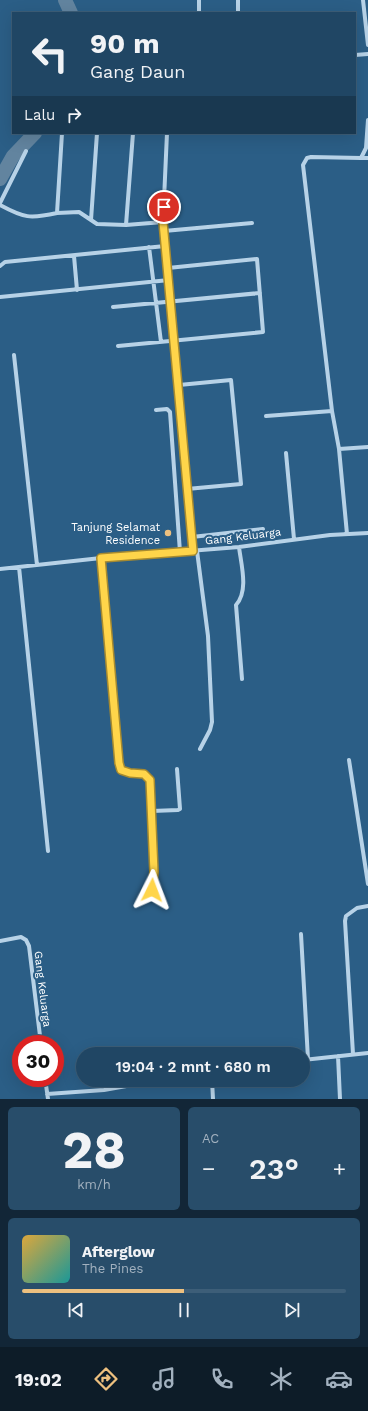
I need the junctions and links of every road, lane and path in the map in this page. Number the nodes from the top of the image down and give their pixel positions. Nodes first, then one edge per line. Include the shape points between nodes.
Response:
1 (198, 0) edge
2 (238, 0) edge
3 (363, 0) edge
4 (199, 12) edge
5 (238, 12) edge
6 (368, 45) edge
7 (368, 54) edge
8 (356, 55) edge
9 (368, 120) edge
10 (62, 134) edge
11 (97, 134) edge
12 (133, 134) edge
13 (167, 134) edge
14 (26, 150) dead end
15 (361, 158) junction
16 (368, 158) edge
17 (0, 204) edge
18 (57, 213) junction
19 (91, 220) junction
20 (163, 222) junction
21 (252, 223) dead end
22 (126, 224) junction
23 (164, 231) junction
24 (165, 246) junction
25 (149, 247) junction
26 (74, 256) junction
27 (0, 266) edge
28 (168, 268) junction
29 (169, 280) junction
30 (153, 282) junction
31 (77, 290) junction
32 (260, 293) junction
33 (0, 297) edge
34 (172, 302) junction
35 (156, 303) junction
36 (113, 307) dead end
37 (175, 341) junction
38 (161, 342) junction
39 (118, 346) dead end
40 (14, 355) dead end
41 (179, 385) junction
42 (156, 410) dead end
43 (332, 411) junction
44 (266, 416) dead end
45 (368, 447) edge
46 (339, 450) junction
47 (286, 453) dead end
48 (187, 489) junction
49 (264, 529) dead end
50 (368, 533) edge
51 (347, 534) junction
52 (192, 537) junction
53 (294, 539) junction
54 (239, 547) junction
55 (195, 551) junction
56 (180, 552) junction
57 (101, 558) junction
58 (37, 565) junction
59 (20, 567) junction
60 (0, 569) edge
61 (242, 679) dead end
62 (200, 749) dead end
63 (349, 760) dead end
64 (177, 769) dead end
65 (152, 811) junction
66 (48, 851) dead end
67 (368, 884) edge
68 (152, 890) dead end
69 (368, 906) edge
70 (301, 934) dead end
71 (0, 941) edge
72 (40, 1035) edge
73 (307, 1047) edge
74 (368, 1053) edge
75 (353, 1054) junction
76 (338, 1056) junction
77 (310, 1059) edge
78 (47, 1087) edge
79 (121, 1087) edge
80 (212, 1087) edge
81 (48, 1097) edge
82 (213, 1099) edge
83 (340, 1099) edge

1 - 4 street
2 - 5 street
3 - 6 street
7 - 8 street
9 - 15 street via 366,148
10 - 18 street
11 - 19 street
12 - 22 street
13 - 20 street
14 - 17 street
15 - 16 street
15 - 43 street via 311,157 307,158 303,165
17 - 18 street via 21,217
18 - 19 street via 79,212
19 - 22 street via 97,224
20 - 22 street
20 - 23 street
21 - 23 street
23 - 24 street
24 - 25 street
24 - 28 street
25 - 26 street
25 - 30 street
26 - 27 street via 6,262
26 - 31 street
28 - 29 street
28 - 32 street via 257,260
29 - 30 street
29 - 34 street
30 - 31 street
30 - 35 street
31 - 33 street
32 - 34 street
32 - 37 street via 263,332
34 - 35 street
34 - 37 street
35 - 36 street
35 - 38 street
37 - 38 street
37 - 41 street
38 - 39 street
40 - 58 street
41 - 48 street
41 - 48 street via 231,380 241,484
42 - 56 street via 168,409 170,412
43 - 44 street
43 - 46 street
45 - 46 street
46 - 51 street
47 - 53 street
48 - 52 street
49 - 52 street
50 - 51 street, Gang Keluarga
51 - 53 street, Gang Keluarga
52 - 55 street
53 - 54 street, Gang Keluarga
54 - 55 street, Gang Keluarga
54 - 61 street via 243,586 241,600 236,605
55 - 56 street, Gang Keluarga
55 - 62 street via 208,636 212,722
56 - 57 street, Gang Keluarga
57 - 58 street, Gang Keluarga
57 - 65 street via 119,763 121,770 144,774 150,780
58 - 59 street, Gang Keluarga
59 - 60 street, Gang Keluarga
59 - 66 street
63 - 67 street
64 - 65 street via 180,809
65 - 68 street
69 - 75 street via 358,908 346,916 345,921
70 - 73 street
71 - 72 street, Gang Keluarga via 21,937 29,946
74 - 75 street
75 - 76 street
76 - 77 street
76 - 83 street
78 - 81 street
79 - 81 street
80 - 82 street

